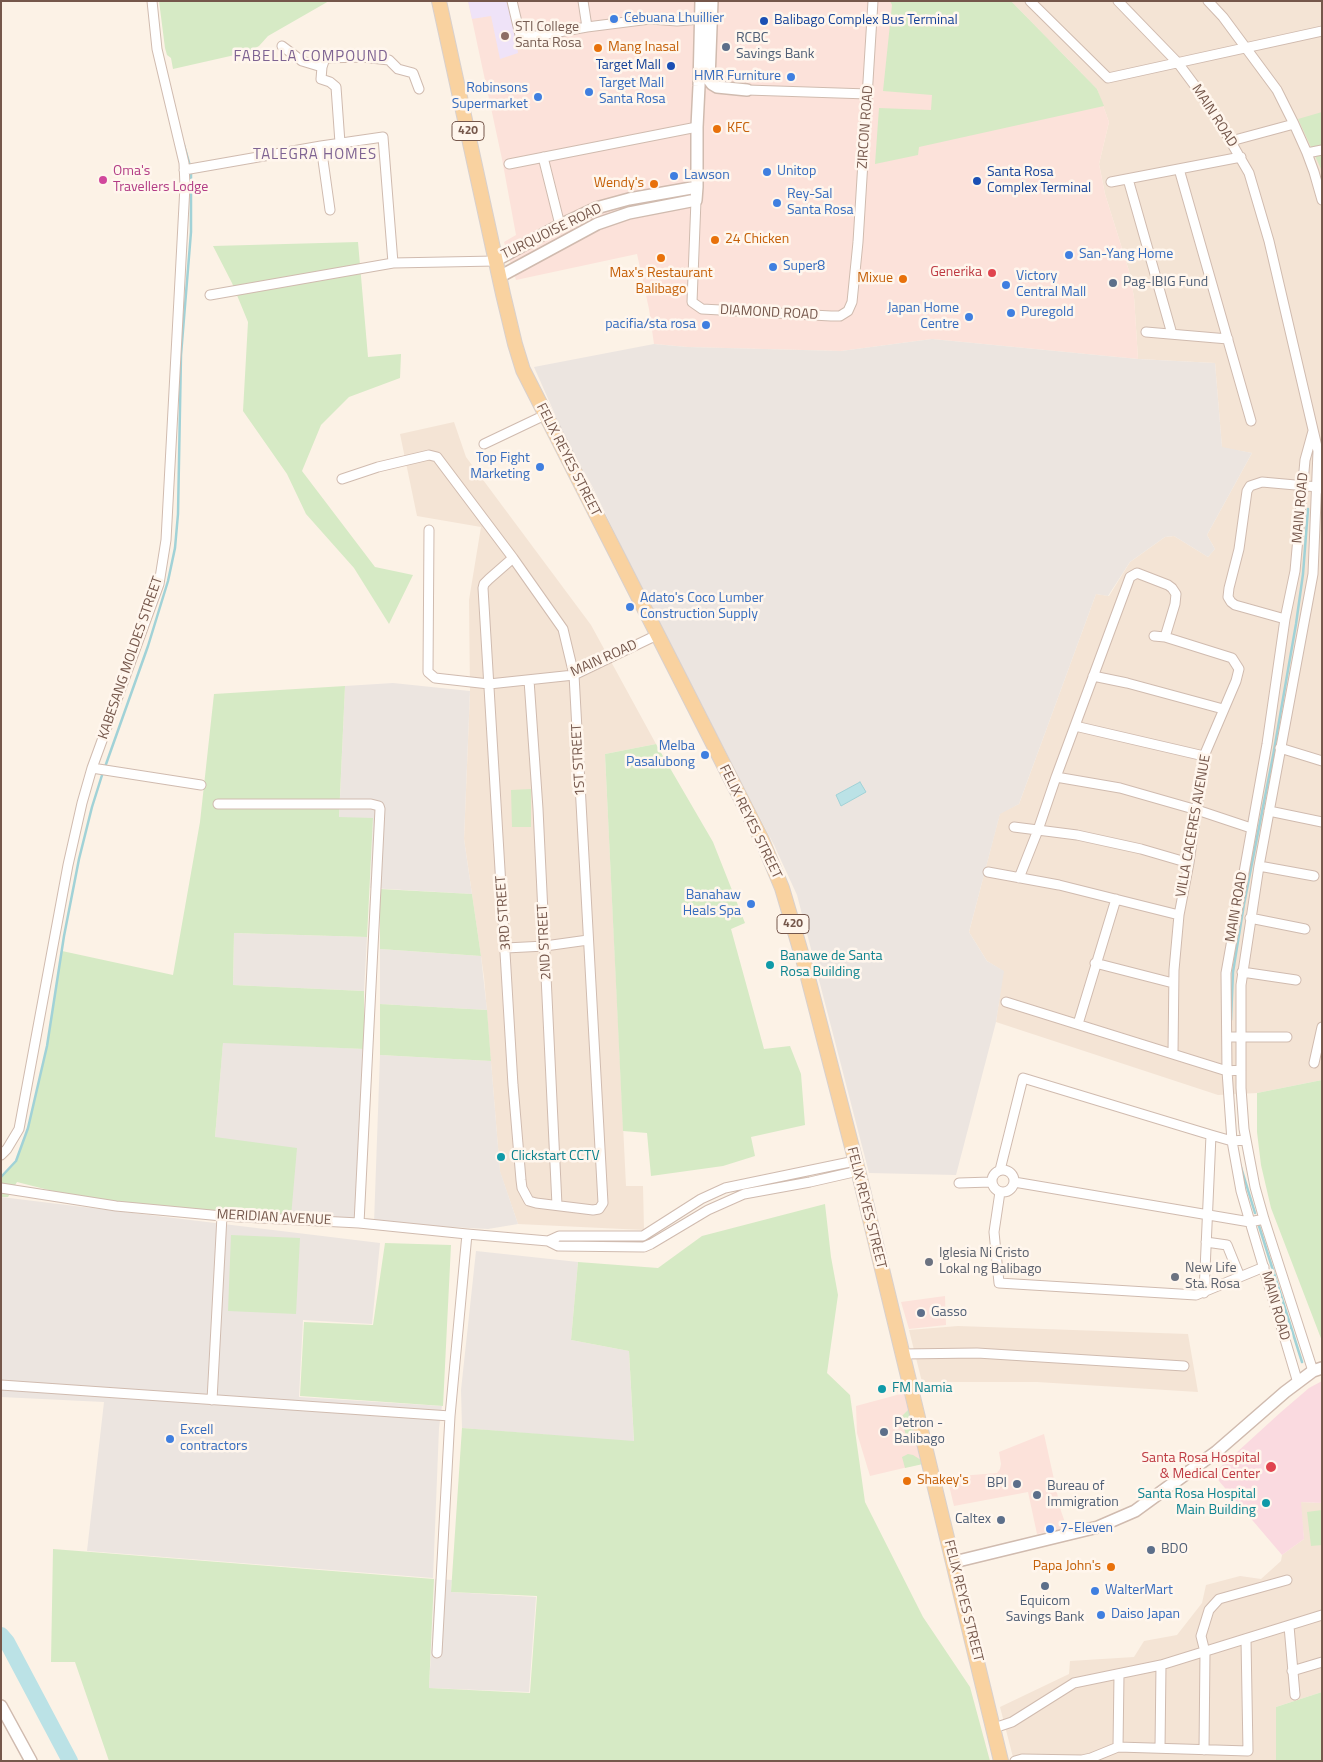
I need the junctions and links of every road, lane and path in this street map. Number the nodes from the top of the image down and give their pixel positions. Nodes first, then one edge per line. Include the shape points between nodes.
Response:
1 (152, 1) edge
2 (439, 1) edge
3 (512, 1) edge
4 (583, 1) edge
5 (701, 1) edge
6 (712, 1) edge
7 (873, 1) edge
8 (1030, 1) edge
9 (1118, 1) edge
10 (1208, 1) edge
11 (701, 19) junction
12 (587, 27) junction
13 (1322, 31) edge
14 (282, 46) dead end
15 (1246, 47) junction
16 (1178, 62) junction
17 (322, 67) junction
18 (418, 89) dead end
19 (747, 90) junction
20 (868, 94) junction
21 (698, 108) junction
22 (1294, 124) junction
23 (697, 127) junction
24 (1231, 141) junction
25 (340, 143) junction
26 (321, 146) junction
27 (1322, 150) edge
28 (1307, 153) junction
29 (543, 157) junction
30 (1240, 157) junction
31 (509, 164) dead end
32 (188, 169) junction
33 (1179, 169) junction
34 (1318, 170) edge
35 (1128, 179) junction
36 (1111, 182) dead end
37 (697, 187) junction
38 (696, 200) junction
39 (1322, 200) edge
40 (330, 210) dead end
41 (559, 220) junction
42 (496, 260) junction
43 (392, 263) junction
44 (499, 278) junction
45 (210, 295) dead end
46 (848, 312) joint
47 (1146, 332) dead end
48 (1172, 334) junction
49 (1228, 339) junction
50 (545, 415) junction
51 (1252, 421) dead end
52 (1314, 428) junction
53 (484, 444) dead end
54 (342, 479) dead end
55 (1302, 486) junction
56 (1320, 488) edge
57 (429, 530) dead end
58 (513, 558) junction
59 (1285, 619) junction
60 (657, 634) junction
61 (1154, 636) dead end
62 (1165, 637) junction
63 (574, 676) junction
64 (1093, 676) junction
65 (529, 680) junction
66 (489, 684) junction
67 (1223, 709) junction
68 (1075, 726) junction
69 (1280, 748) junction
70 (1204, 756) junction
71 (1322, 761) edge
72 (99, 769) junction
73 (1056, 777) junction
74 (200, 784) dead end
75 (218, 804) dead end
76 (1197, 810) junction
77 (1269, 811) junction
78 (1322, 822) edge
79 (1014, 827) dead end
80 (1251, 828) junction
81 (1038, 830) junction
82 (1189, 863) junction
83 (1259, 866) junction
84 (988, 872) dead end
85 (1314, 876) dead end
86 (1019, 878) junction
87 (1116, 899) junction
88 (1179, 915) junction
89 (1250, 918) junction
90 (1305, 930) dead end
91 (588, 940) junction
92 (545, 946) junction
93 (506, 948) junction
94 (1095, 963) junction
95 (1242, 972) junction
96 (1296, 980) dead end
97 (1173, 983) junction
98 (1006, 1002) dead end
99 (1078, 1024) junction
100 (1322, 1027) edge
101 (1241, 1036) junction
102 (1227, 1037) junction
103 (1287, 1037) dead end
104 (1320, 1041) edge
105 (1173, 1053) junction
106 (1314, 1063) dead end
107 (1241, 1070) junction
108 (1227, 1071) junction
109 (1211, 1135) junction
110 (1246, 1140) junction
111 (1232, 1141) junction
112 (1, 1155) edge
113 (856, 1166) junction
114 (1000, 1170) junction
115 (992, 1182) junction
116 (1014, 1182) junction
117 (959, 1183) dead end
118 (1, 1188) edge
119 (1000, 1192) junction
120 (603, 1203) joint
121 (557, 1205) junction
122 (222, 1216) junction
123 (1207, 1216) junction
124 (1264, 1219) junction
125 (1250, 1222) junction
126 (359, 1223) junction
127 (467, 1234) junction
128 (548, 1241) junction
129 (1206, 1242) junction
130 (1264, 1267) junction
131 (1240, 1277) junction
132 (1204, 1293) junction
133 (903, 1354) junction
134 (1184, 1366) dead end
135 (1317, 1370) edge
136 (1298, 1383) junction
137 (1, 1385) edge
138 (212, 1400) junction
139 (450, 1416) junction
140 (954, 1562) junction
141 (1288, 1580) dead end
142 (1322, 1615) edge
143 (1289, 1626) junction
144 (1246, 1640) junction
145 (1205, 1652) junction
146 (437, 1653) dead end
147 (1322, 1662) edge
148 (1161, 1665) junction
149 (1292, 1671) junction
150 (1119, 1675) junction
151 (1295, 1695) dead end
152 (1, 1706) edge
153 (994, 1728) junction
154 (1118, 1747) junction
155 (1160, 1748) junction
156 (1204, 1750) junction
157 (31, 1761) edge
158 (1002, 1761) edge
159 (1015, 1761) edge

1 - 32 street, KABESANG MOLDES STREET via 157,49
2 - 42 main road, FELIX REYES STREET / 420
3 - 12 street via 520,35 536,36
4 - 12 street
5 - 11 street
6 - 19 street via 709,80 717,87
7 - 20 street, ZIRCON ROAD
8 - 16 street via 1108,78
9 - 16 street, MAIN ROAD
10 - 15 street
11 - 12 street via 650,19
11 - 21 street
13 - 15 street
14 - 17 street via 302,61
15 - 16 street
15 - 22 street via 1277,90
16 - 24 street, MAIN ROAD
17 - 18 street via 326,58 389,60 398,70 412,73
17 - 25 street via 321,79 336,87
19 - 20 street
19 - 21 street via 713,91 706,94
20 - 46 street, ZIRCON ROAD via 858,242 852,302
21 - 23 street
22 - 24 street
22 - 28 street
23 - 29 street
23 - 37 street
24 - 30 street, MAIN ROAD
25 - 26 street
25 - 43 street via 384,137
26 - 32 street
26 - 40 street
27 - 28 street
28 - 34 street
29 - 31 street
29 - 41 street
30 - 33 street
30 - 52 street, MAIN ROAD via 1249,173 1269,241
32 - 72 street, KABESANG MOLDES STREET via 166,540 159,584
33 - 35 street
33 - 49 street
34 - 39 street
35 - 36 street
35 - 48 street
37 - 38 street
37 - 41 street, TURQUOISE ROAD via 629,199
38 - 44 street, TURQUOISE ROAD via 629,213 597,224
38 - 46 street, DIAMOND ROAD via 692,302 702,309 712,310 831,316
41 - 42 street, TURQUOISE ROAD
42 - 43 street
42 - 44 main road, FELIX REYES STREET / 420
43 - 45 street
44 - 50 main road, FELIX REYES STREET / 420 via 523,370
47 - 48 street
48 - 49 street
49 - 51 street
50 - 53 street
50 - 60 main road, FELIX REYES STREET / 420
52 - 55 street, MAIN ROAD
52 - 56 street, MAIN ROAD
54 - 58 street, 1ST STREET via 433,455
55 - 56 street
55 - 59 street, MAIN ROAD via 1295,571
55 - 59 street via 1262,482 1246,491 1240,549 1229,588 1228,597 1235,605
56 - 69 street, MAIN ROAD via 1313,574
57 - 66 street, MAIN ROAD via 428,672 435,678
58 - 63 street, 1ST STREET via 563,629
58 - 66 street, 3RD STREET via 484,584
59 - 80 street, MAIN ROAD
60 - 63 street, MAIN ROAD
60 - 113 main road, FELIX REYES STREET / 420 via 762,840 782,888
61 - 62 street, VILLA CACERES AVENUE
62 - 64 street via 1176,594 1168,585 1137,573 1130,577
62 - 67 street, VILLA CACERES AVENUE via 1232,658 1238,676
63 - 65 street, MAIN ROAD
63 - 91 street, 1ST STREET
64 - 67 street
64 - 68 street
65 - 66 street, MAIN ROAD
65 - 92 street, 2ND STREET
66 - 93 street, 3RD STREET
67 - 70 street, VILLA CACERES AVENUE
68 - 70 street
68 - 73 street
69 - 71 street
69 - 77 street, MAIN ROAD
70 - 76 street, VILLA CACERES AVENUE
72 - 74 street
72 - 112 street, KABESANG MOLDES STREET via 82,803 68,865 19,1129
73 - 76 street via 1120,788
73 - 81 street
75 - 126 street via 379,806
76 - 80 street
76 - 82 street, VILLA CACERES AVENUE
77 - 78 street
77 - 83 street, MAIN ROAD
79 - 81 street
80 - 102 street, MAIN ROAD via 1228,960
81 - 82 street via 1077,835
81 - 86 street
82 - 88 street, VILLA CACERES AVENUE
83 - 85 street
83 - 89 street, MAIN ROAD
84 - 86 street
86 - 87 street
87 - 88 street
87 - 94 street
88 - 97 street, VILLA CACERES AVENUE
89 - 90 street
89 - 95 street, MAIN ROAD
91 - 92 street
91 - 120 street, 1ST STREET
92 - 93 street
92 - 121 street, 2ND STREET
93 - 121 street, 3RD STREET via 522,1188 529,1201
94 - 97 street
94 - 99 street
95 - 96 street
95 - 101 street, MAIN ROAD
97 - 105 street, VILLA CACERES AVENUE
98 - 99 street
99 - 105 street
100 - 104 street
101 - 102 street
101 - 103 street
101 - 107 street, MAIN ROAD
102 - 108 street, MAIN ROAD
104 - 106 street
105 - 108 street
107 - 108 street
107 - 110 street, MAIN ROAD
108 - 111 street, MAIN ROAD
109 - 111 street
109 - 114 street via 1023,1078
109 - 123 street
110 - 111 street
110 - 124 street, MAIN ROAD
111 - 125 street, MAIN ROAD
113 - 128 street, MERIDIAN AVENUE via 725,1188 701,1199 643,1236 559,1236
113 - 128 street, MERIDIAN AVENUE via 815,1181 744,1194 708,1210 644,1247 558,1246
113 - 133 main road, FELIX REYES STREET / 420
114 - 115 street via 994,1174
114 - 116 street via 1009,1172
115 - 117 street
115 - 119 street
116 - 119 street via 1009,1190
116 - 123 street
118 - 122 street, MERIDIAN AVENUE via 116,1206
119 - 132 street via 994,1232 999,1283 1187,1295
120 - 121 street, 3RD STREET via 600,1209 593,1210
122 - 126 street, MERIDIAN AVENUE
122 - 138 street
123 - 125 street
123 - 129 street
124 - 125 street
124 - 135 street, MAIN ROAD
125 - 130 street, MAIN ROAD
126 - 127 street, MERIDIAN AVENUE
127 - 128 street, MERIDIAN AVENUE
127 - 139 street
129 - 131 street via 1227,1246
129 - 132 street
130 - 131 street
130 - 136 street, MAIN ROAD
131 - 132 street
133 - 134 street via 978,1353
133 - 140 main road, FELIX REYES STREET / 420
135 - 136 street
136 - 140 street via 1216,1452 1120,1519
137 - 138 street
138 - 139 street
139 - 146 street
140 - 153 main road, FELIX REYES STREET / 420
141 - 145 street via 1219,1599 1209,1610 1201,1636
142 - 143 street
143 - 144 street
143 - 149 street
144 - 145 street
144 - 156 street via 1248,1750
145 - 148 street
145 - 156 street
147 - 149 street
148 - 150 street
148 - 155 street
149 - 151 street
150 - 153 street via 1074,1683 1012,1722
150 - 154 street
152 - 157 street
153 - 158 main road, FELIX REYES STREET / 420
154 - 155 street
154 - 159 street via 1082,1760
155 - 156 street

